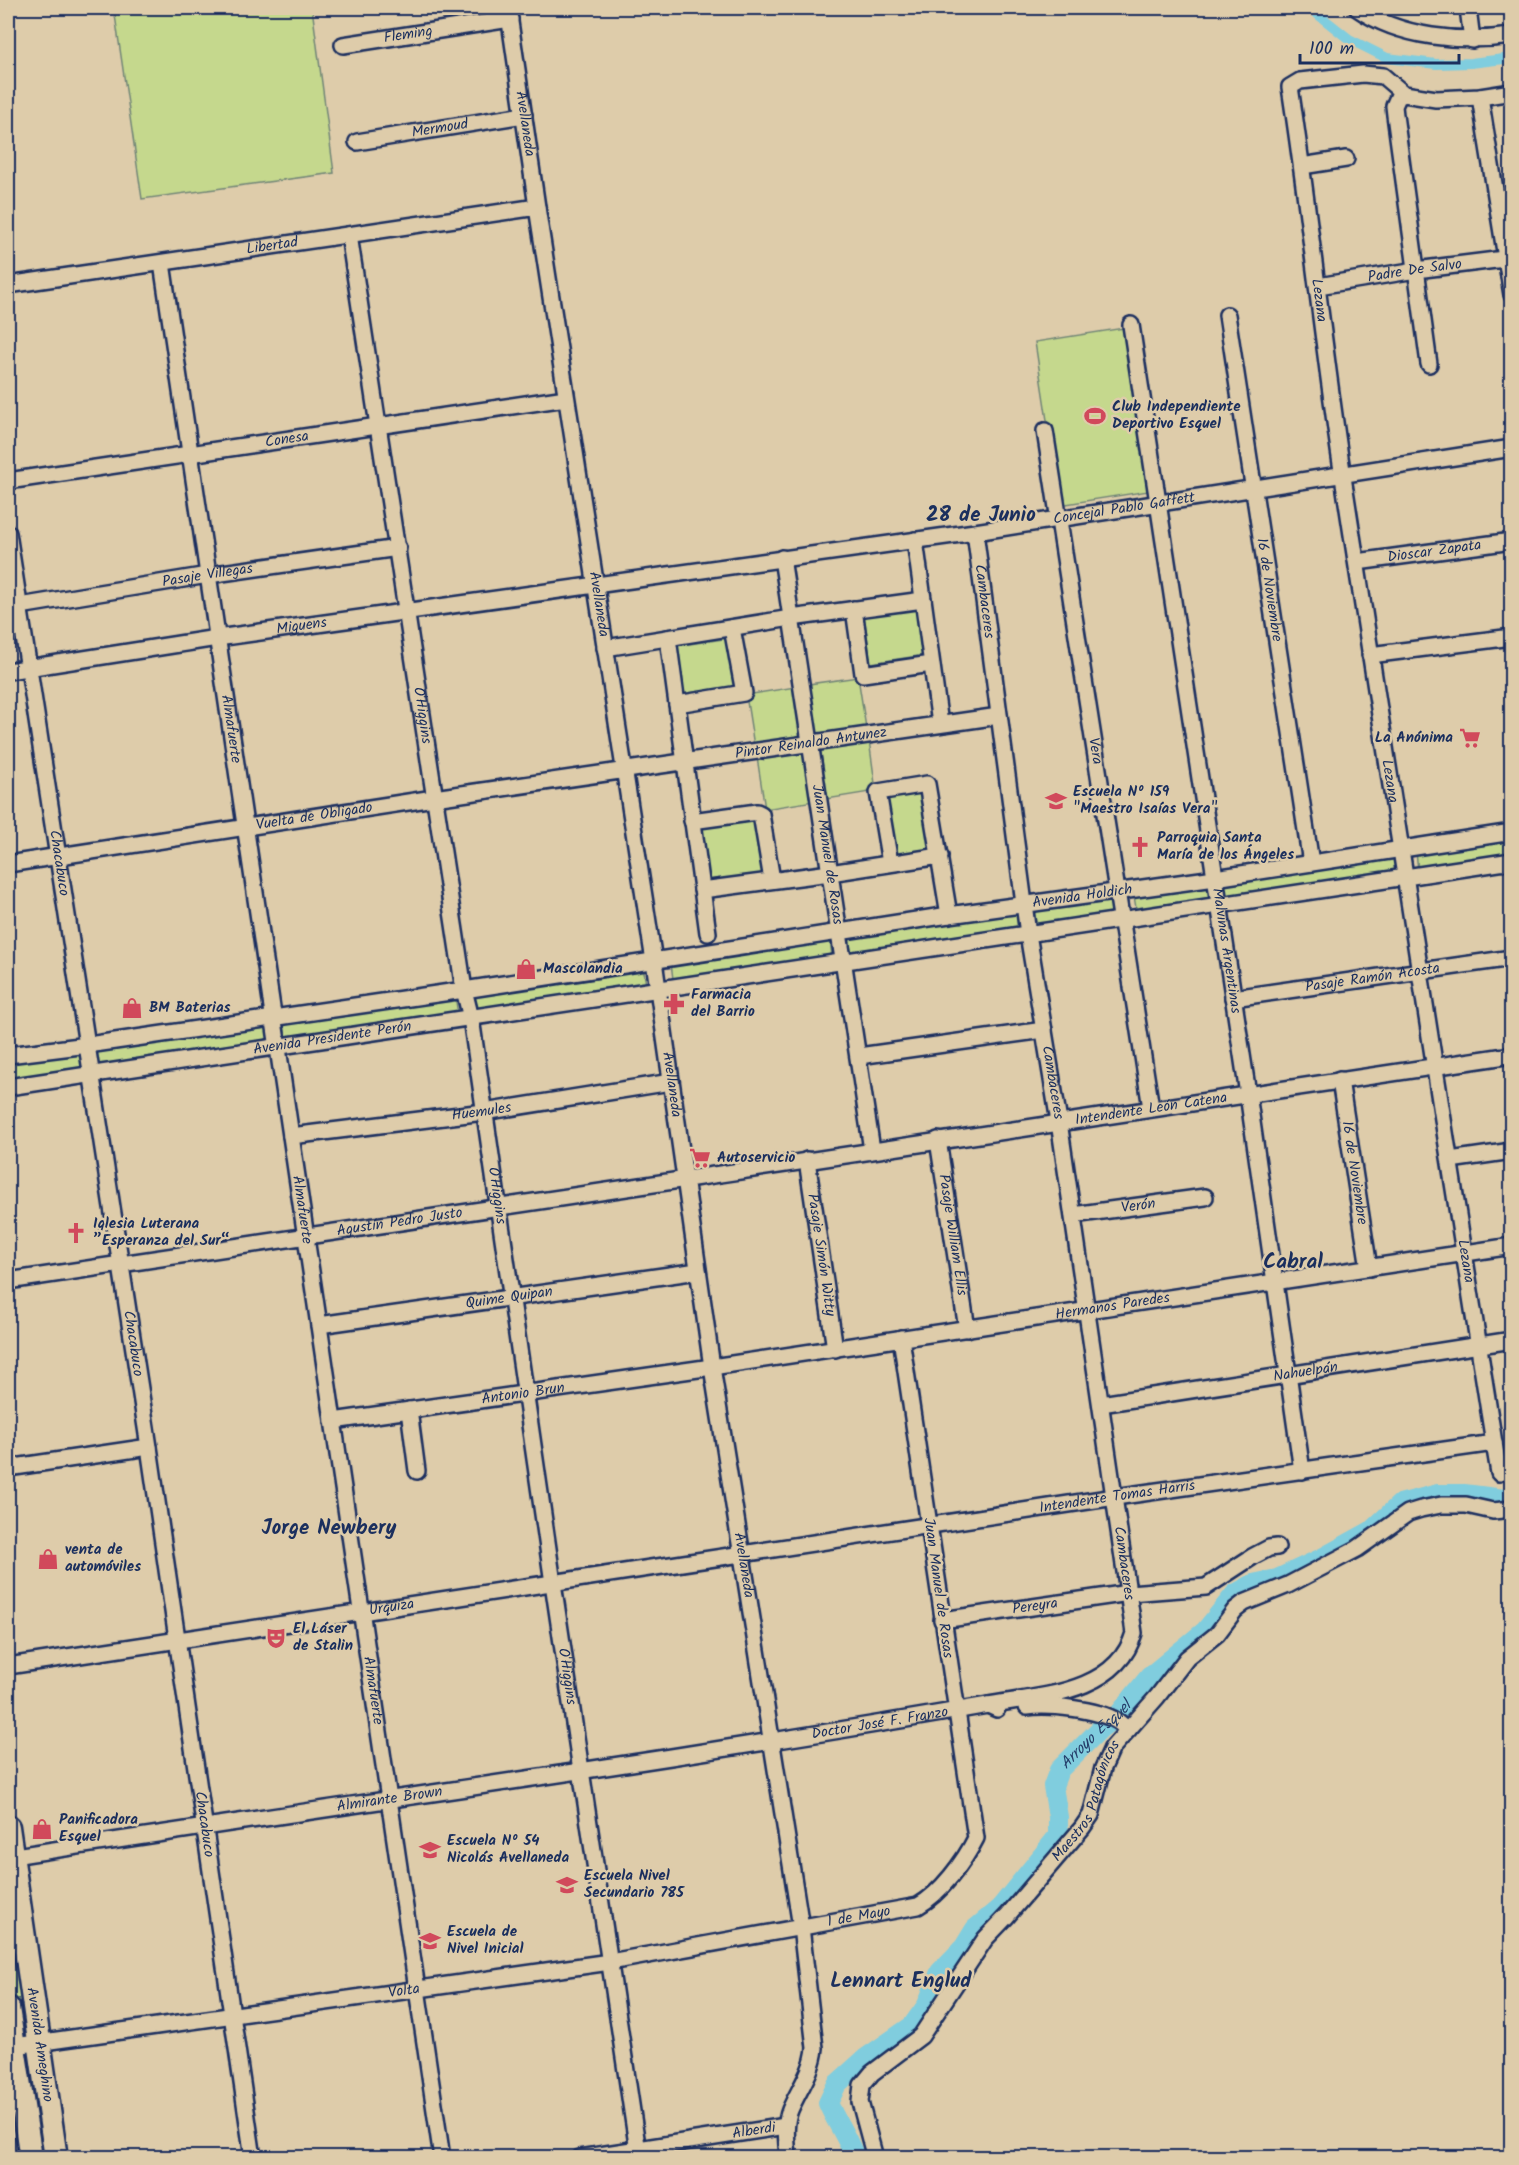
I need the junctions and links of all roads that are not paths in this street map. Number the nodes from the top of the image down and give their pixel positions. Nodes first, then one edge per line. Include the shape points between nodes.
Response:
1 (1357, 8) edge
2 (1467, 8) edge
3 (509, 13) edge
4 (1512, 36) edge
5 (1472, 40) junction
6 (343, 45) dead end
7 (1512, 92) edge
8 (1404, 94) junction
9 (1480, 97) junction
10 (524, 115) junction
11 (357, 142) dead end
12 (1346, 159) dead end
13 (1302, 166) junction
14 (537, 207) junction
15 (349, 235) junction
16 (1509, 258) edge
17 (162, 263) junction
18 (1416, 270) junction
19 (8, 285) edge
20 (1318, 286) junction
21 (1512, 295) edge
22 (1227, 315) dead end
23 (1131, 325) dead end
24 (1429, 364) dead end
25 (566, 398) junction
26 (379, 426) junction
27 (1045, 431) dead end
28 (1512, 448) edge
29 (190, 454) junction
30 (1342, 475) junction
31 (8, 481) edge
32 (1252, 488) junction
33 (1157, 504) junction
34 (1059, 519) junction
35 (8, 532) edge
36 (975, 532) junction
37 (915, 540) junction
38 (1512, 541) edge
39 (398, 548) junction
40 (782, 558) junction
41 (1357, 562) junction
42 (208, 575) junction
43 (11, 577) edge
44 (595, 584) junction
45 (923, 600) junction
46 (20, 606) junction
47 (855, 609) junction
48 (406, 612) junction
49 (791, 618) junction
50 (732, 628) junction
51 (1512, 637) edge
52 (217, 638) junction
53 (668, 638) junction
54 (605, 648) junction
55 (1370, 655) junction
56 (931, 664) junction
57 (30, 668) junction
58 (8, 671) edge
59 (677, 704) junction
60 (999, 716) junction
61 (940, 724) junction
62 (809, 743) junction
63 (686, 761) junction
64 (623, 770) junction
65 (434, 798) junction
66 (692, 821) junction
67 (245, 827) junction
68 (1512, 832) edge
69 (1400, 850) junction
70 (57, 856) junction
71 (940, 856) junction
72 (1512, 861) edge
73 (890, 863) junction
74 (1311, 863) junction
75 (8, 864) edge
76 (830, 873) junction
77 (1215, 878) junction
78 (1403, 878) junction
79 (772, 880) junction
80 (702, 890) junction
81 (1118, 892) junction
82 (1024, 905) junction
83 (1218, 906) junction
84 (949, 915) junction
85 (1121, 920) junction
86 (708, 933) dead end
87 (840, 933) junction
88 (1028, 934) junction
89 (1512, 958) edge
90 (654, 961) junction
91 (844, 962) junction
92 (1419, 972) junction
93 (464, 990) junction
94 (658, 990) junction
95 (1233, 998) junction
96 (273, 1017) junction
97 (471, 1018) junction
98 (1044, 1030) junction
99 (88, 1045) junction
100 (278, 1046) junction
101 (8, 1055) edge
102 (1512, 1055) edge
103 (859, 1056) junction
104 (1435, 1066) junction
105 (91, 1075) junction
106 (1340, 1080) junction
107 (671, 1082) junction
108 (8, 1087) edge
109 (1248, 1094) junction
110 (1151, 1108) junction
111 (484, 1112) junction
112 (1059, 1122) junction
113 (291, 1136) junction
114 (938, 1140) junction
115 (872, 1150) junction
116 (1512, 1151) edge
117 (807, 1160) junction
118 (1450, 1160) junction
119 (685, 1178) junction
120 (1205, 1197) dead end
121 (497, 1208) junction
122 (1073, 1215) junction
123 (306, 1237) junction
124 (1512, 1246) edge
125 (1464, 1253) junction
126 (121, 1264) junction
127 (1369, 1268) junction
128 (698, 1271) junction
129 (8, 1281) edge
130 (1275, 1282) junction
131 (511, 1298) junction
132 (1087, 1311) junction
133 (319, 1325) junction
134 (967, 1329) junction
135 (901, 1338) junction
136 (1512, 1340) edge
137 (1478, 1345) junction
138 (835, 1349) junction
139 (712, 1367) junction
140 (1288, 1376) junction
141 (525, 1394) junction
142 (1101, 1404) junction
143 (409, 1410) junction
144 (333, 1421) junction
145 (1494, 1443) junction
146 (149, 1447) junction
147 (8, 1468) edge
148 (417, 1471) dead end
149 (1302, 1471) junction
150 (1505, 1471) edge
151 (1115, 1497) junction
152 (1512, 1509) edge
153 (929, 1526) junction
154 (1277, 1546) dead end
155 (742, 1555) junction
156 (553, 1584) junction
157 (1129, 1593) junction
158 (361, 1611) junction
159 (942, 1620) junction
160 (177, 1639) junction
161 (8, 1666) edge
162 (1107, 1673) joint
163 (988, 1706) junction
164 (956, 1711) junction
165 (1123, 1726) junction
166 (772, 1743) junction
167 (581, 1769) junction
168 (389, 1799) junction
169 (8, 1827) edge
170 (205, 1827) junction
171 (10, 1857) edge
172 (918, 1906) joint
173 (801, 1927) junction
174 (610, 1962) junction
175 (417, 1988) junction
176 (8, 2008) edge
177 (232, 2015) junction
178 (39, 2044) junction
179 (10, 2047) edge
180 (786, 2126) junction
181 (639, 2153) edge
182 (31, 2157) edge
183 (56, 2157) edge
184 (253, 2157) edge
185 (442, 2157) edge
186 (580, 2157) edge
187 (788, 2157) edge
188 (876, 2157) edge

1 - 5 street via 1380,21 1415,32
2 - 5 street
3 - 6 street, Fleming
3 - 10 street, Avellaneda
4 - 5 street
7 - 9 street
8 - 9 street via 1436,99
8 - 13 street, Lezana via 1383,76 1363,74 1300,81 1290,87
8 - 18 street via 1394,106
9 - 16 street
10 - 11 street, Mermoud
10 - 14 street, Avellaneda
12 - 13 street
13 - 20 street, Lezana
14 - 15 street, Libertad
14 - 25 street, Avellaneda
15 - 17 street, Libertad
15 - 26 street, O'Higgins
16 - 18 street, Padre De Salvo
16 - 21 street
17 - 19 street, Libertad
17 - 29 street, Almafuerte
18 - 20 street, Padre De Salvo
18 - 24 street
20 - 30 street, Lezana
22 - 32 street, 16 de Noviembre
23 - 33 street, Malvinas Argentinas
25 - 26 street, Conesa
25 - 44 street, Avellaneda
26 - 29 street, Conesa
26 - 39 street, O'Higgins
27 - 34 street, Vera
28 - 30 street, Concejal Pablo Gaffett
29 - 31 street, Conesa
29 - 42 street, Almafuerte
30 - 32 street, Concejal Pablo Gaffett
30 - 41 street, Lezana
32 - 33 street, Concejal Pablo Gaffett
32 - 74 street, 16 de Noviembre
33 - 34 street, Concejal Pablo Gaffett
33 - 77 street, Malvinas Argentinas
34 - 36 street, Concejal Pablo Gaffett
34 - 81 street, Vera
35 - 43 street, Chacabuco
36 - 37 street, Concejal Pablo Gaffett
36 - 60 street, Cambaceres
37 - 40 street, Concejal Pablo Gaffett
37 - 45 street
38 - 41 street, Dioscar Zapata
39 - 42 street, Pasaje Villegas
39 - 48 street, O'Higgins
40 - 44 street, Concejal Pablo Gaffett
40 - 49 street, Juan Manuel de Rosas
41 - 55 street, Lezana
42 - 46 street, Pasaje Villegas
42 - 52 street, Almafuerte
43 - 46 street, Chacabuco
44 - 48 street, Miguens
44 - 54 street, Avellaneda
45 - 47 street
45 - 56 street
46 - 57 street, Chacabuco
47 - 49 street
47 - 56 street via 863,674
48 - 52 street, Miguens
48 - 65 street, O'Higgins
49 - 50 street
49 - 62 street, Juan Manuel de Rosas
50 - 53 street
50 - 59 street via 744,693
51 - 55 street
52 - 57 street, Miguens
52 - 67 street, Almafuerte
53 - 54 street
53 - 59 street
54 - 64 street, Avellaneda
55 - 69 street, Lezana
56 - 61 street
57 - 58 street, Miguens
57 - 70 street, Chacabuco
59 - 63 street
60 - 61 street, Pintor Reinaldo Antunez
60 - 82 street, Cambaceres
61 - 62 street, Pintor Reinaldo Antunez
62 - 63 street, Pintor Reinaldo Antunez
62 - 76 street, Juan Manuel de Rosas
63 - 64 street, Pintor Reinaldo Antunez
63 - 66 street
64 - 65 street, Vuelta de Obligado
64 - 90 street, Avellaneda
65 - 67 street, Vuelta de Obligado
65 - 93 street, O'Higgins
66 - 79 street via 761,814
66 - 80 street
67 - 70 street, Vuelta de Obligado
67 - 96 street, Almafuerte
68 - 69 street, Avenida Holdich
69 - 74 street, Avenida Holdich
69 - 78 street, Lezana
70 - 75 street, Vuelta de Obligado
70 - 99 street, Chacabuco
71 - 73 street
71 - 73 street via 927,784 878,792
71 - 84 street
72 - 78 street, Avenida Holdich
73 - 76 street
74 - 77 street, Avenida Holdich
76 - 79 street
76 - 87 street, Juan Manuel de Rosas
77 - 81 street, Avenida Holdich
77 - 83 street, Malvinas Argentinas
78 - 83 street, Avenida Holdich
78 - 92 street, Lezana
79 - 80 street
80 - 86 street
81 - 82 street, Avenida Holdich
81 - 85 street, Vera
82 - 84 street, Avenida Holdich
82 - 88 street, Cambaceres
83 - 85 street, Avenida Holdich
83 - 95 street, Malvinas Argentinas
84 - 87 street, Avenida Holdich
85 - 88 street, Avenida Holdich
85 - 110 street, Vera
87 - 90 street, Avenida Holdich
87 - 91 street, Juan Manuel de Rosas
88 - 91 street, Avenida Holdich
88 - 98 street, Cambaceres
89 - 92 street, Pasaje Ramón Acosta
90 - 93 street, Avenida Presidente Perón
90 - 94 street, Avellaneda
91 - 94 street, Avenida Holdich
91 - 103 street, Juan Manuel de Rosas
92 - 95 street, Pasaje Ramón Acosta
92 - 104 street, Lezana
93 - 96 street, Avenida Presidente Perón
93 - 97 street, O'Higgins
94 - 97 street, Avenida Presidente Perón
94 - 107 street, Avellaneda
95 - 109 street, Malvinas Argentinas
96 - 99 street, Avenida Presidente Perón
96 - 100 street, Almafuerte
97 - 100 street, Avenida Presidente Perón
97 - 111 street, O'Higgins
98 - 103 street
98 - 112 street, Cambaceres
99 - 101 street, Avenida Presidente Perón
99 - 105 street, Chacabuco
100 - 105 street, Avenida Presidente Perón
100 - 113 street, Almafuerte
102 - 104 street, Intendente León Catena
103 - 115 street, Juan Manuel de Rosas
104 - 106 street, Intendente León Catena
104 - 118 street, Lezana
105 - 108 street, Avenida Presidente Perón
105 - 126 street, Chacabuco
106 - 109 street, Intendente León Catena
106 - 127 street, 16 de Noviembre
107 - 111 street, Huemules
107 - 119 street, Avellaneda
109 - 110 street, Intendente León Catena
109 - 130 street, Malvinas Argentinas
110 - 112 street, Intendente León Catena
111 - 113 street, Huemules
111 - 121 street, O'Higgins
112 - 114 street, Intendente León Catena
112 - 122 street, Cambaceres
113 - 123 street, Almafuerte
114 - 115 street, Intendente León Catena
114 - 134 street, Pasaje William Ellis
115 - 117 street, Intendente León Catena
116 - 118 street
117 - 119 street, Intendente León Catena
117 - 138 street, Pasaje Simón Witty
118 - 125 street, Lezana
119 - 121 street, Agustín Pedro Justo
119 - 128 street, Avellaneda
120 - 122 street, Verón
121 - 123 street, Agustín Pedro Justo
121 - 131 street, O'Higgins
122 - 132 street, Cambaceres
123 - 126 street, Agustín Pedro Justo
123 - 133 street, Almafuerte
124 - 125 street, Hermanos Paredes
125 - 127 street, Hermanos Paredes
125 - 137 street, Lezana
126 - 129 street, Agustín Pedro Justo
126 - 146 street, Chacabuco
127 - 130 street, Hermanos Paredes
128 - 131 street, Quime Quipan
128 - 139 street, Avellaneda
130 - 132 street, Hermanos Paredes
130 - 140 street, Malvinas Argentinas
131 - 133 street, Quime Quipan
131 - 141 street, O'Higgins
132 - 134 street, Hermanos Paredes
132 - 142 street, Cambaceres
133 - 144 street, Almafuerte
134 - 135 street, Hermanos Paredes
135 - 138 street, Hermanos Paredes
135 - 153 street, Juan Manuel de Rosas
136 - 137 street, Nahuelpán
137 - 140 street, Nahuelpán
137 - 145 street, Lezana
138 - 139 street, Hermanos Paredes
139 - 141 street, Antonio Brun
139 - 155 street, Avellaneda
140 - 142 street, Nahuelpán
140 - 149 street, Malvinas Argentinas
141 - 143 street, Antonio Brun
141 - 156 street, O'Higgins
142 - 151 street, Cambaceres
143 - 144 street, Antonio Brun
143 - 148 street
144 - 158 street, Almafuerte
145 - 149 street, Intendente Tomas Harris
145 - 150 street, Lezana
146 - 147 street
146 - 160 street, Chacabuco
149 - 151 street, Intendente Tomas Harris
151 - 153 street, Intendente Tomas Harris
151 - 157 street, Cambaceres
152 - 165 street, Maestros Patagónicos via 1493,1511 1441,1505 1408,1513 1357,1549 1244,1603
153 - 155 street, Intendente Tomas Harris
153 - 159 street, Juan Manuel de Rosas
154 - 157 street, Pereyra via 1206,1587
155 - 156 street, Urquiza
155 - 166 street, Avellaneda
156 - 158 street, Urquiza
156 - 167 street, O'Higgins
157 - 159 street, Pereyra
157 - 162 street, Cambaceres via 1134,1633 1130,1647
158 - 160 street, Urquiza
158 - 168 street, Almafuerte
159 - 164 street, Juan Manuel de Rosas
160 - 161 street, Urquiza
160 - 170 street, Chacabuco
162 - 163 street, Doctor José F. Franzo via 1056,1694
163 - 164 street, Doctor José F. Franzo
163 - 165 street, Doctor José F. Franzo via 1001,1711 1039,1706 1100,1715
164 - 166 street, Doctor José F. Franzo
164 - 172 street, Juan Manuel de Rosas via 976,1838 968,1855
165 - 188 street, Maestros Patagónicos via 1103,1767 1090,1815 1082,1828 985,1939 921,2036 862,2085 860,2102
166 - 167 street, Almirante Brown
166 - 173 street, Avellaneda
167 - 168 street, Almirante Brown
167 - 174 street, O'Higgins
168 - 170 street, Almirante Brown
168 - 175 street, Almafuerte
169 - 171 highway, Avenida Ameghino
170 - 171 street, Almirante Brown
170 - 177 street, Chacabuco
171 - 178 highway, Avenida Ameghino
172 - 173 street, 1 de Mayo
173 - 174 street, Volta
173 - 180 street, Avellaneda via 814,2062 789,2111
174 - 175 street, Volta
174 - 181 street, O'Higgins
175 - 177 street, Volta
175 - 185 street, Almafuerte
176 - 179 highway, Avenida Ameghino
177 - 178 street, Volta
177 - 184 street, Chacabuco
178 - 179 street, Volta
178 - 183 highway, Avenida Ameghino
179 - 182 highway, Avenida Ameghino
180 - 181 street, Alberdi
180 - 187 street, Avellaneda
181 - 186 street, Alberdi

